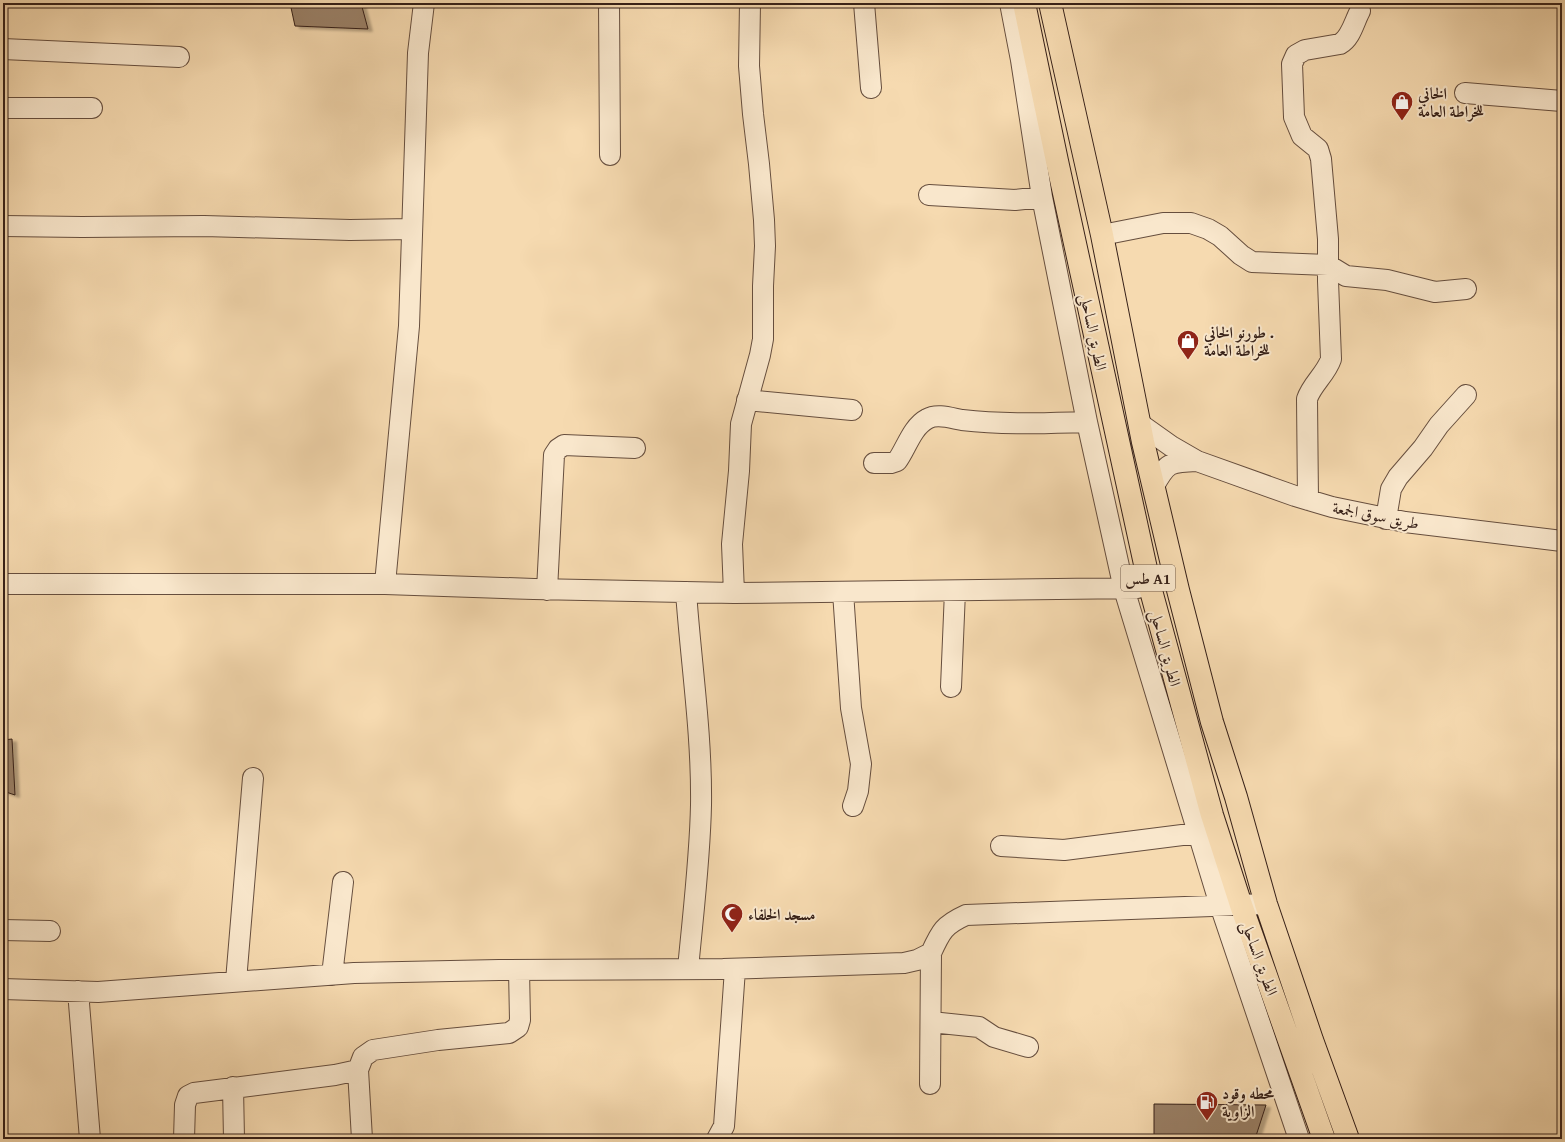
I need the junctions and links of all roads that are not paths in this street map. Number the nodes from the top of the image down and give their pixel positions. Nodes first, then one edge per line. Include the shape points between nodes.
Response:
1 (424, 3) edge
2 (609, 3) edge
3 (750, 3) edge
4 (864, 3) edge
5 (1010, 3) edge
6 (1024, 3) edge
7 (1050, 3) edge
8 (1360, 12) dead end
9 (1057, 35) junction
10 (1032, 40) junction
11 (3, 49) edge
12 (179, 57) dead end
13 (870, 88) dead end
14 (1464, 93) dead end
15 (1562, 101) edge
16 (3, 108) edge
17 (92, 108) dead end
18 (610, 155) dead end
19 (929, 195) dead end
20 (1042, 196) junction
21 (3, 226) edge
22 (412, 229) junction
23 (1102, 235) junction
24 (1328, 265) junction
25 (1466, 289) dead end
26 (1466, 395) dead end
27 (747, 400) junction
28 (852, 410) dead end
29 (1087, 422) junction
30 (1140, 424) junction
31 (635, 448) dead end
32 (1196, 461) junction
33 (874, 463) dead end
34 (1154, 486) junction
35 (1308, 500) junction
36 (1386, 519) junction
37 (1562, 541) edge
38 (3, 584) edge
39 (385, 584) junction
40 (1150, 587) junction
41 (1124, 589) junction
42 (548, 590) junction
43 (954, 591) junction
44 (686, 592) junction
45 (843, 592) junction
46 (734, 593) junction
47 (951, 687) dead end
48 (253, 778) dead end
49 (854, 806) dead end
50 (1198, 832) junction
51 (1001, 846) dead end
52 (343, 882) dead end
53 (1266, 904) junction
54 (1230, 905) junction
55 (3, 930) edge
56 (50, 931) dead end
57 (931, 953) junction
58 (688, 969) junction
59 (735, 969) junction
60 (519, 970) junction
61 (332, 974) junction
62 (236, 981) junction
63 (3, 989) edge
64 (78, 991) junction
65 (931, 1022) junction
66 (1028, 1047) dead end
67 (358, 1070) junction
68 (930, 1084) dead end
69 (233, 1088) junction
70 (90, 1139) edge
71 (184, 1139) edge
72 (234, 1139) edge
73 (362, 1139) edge
74 (717, 1139) edge
75 (1298, 1139) edge
76 (1324, 1139) edge
77 (1348, 1139) edge

1 - 22 street via 418,53
2 - 18 street
3 - 27 street via 750,66 765,246 763,340
4 - 13 street
5 - 20 street
6 - 10 highway, الطريق الساحلى / طس A1
7 - 9 highway, الطريق الساحلى / طس A1
8 - 24 street via 1344,42 1305,50 1296,55 1292,64 1294,117 1302,136 1318,149 1321,160
9 - 10 highway
9 - 23 highway, الطريق الساحلى / طس A1
10 - 40 highway, الطريق الساحلى / طس A1
11 - 12 street
14 - 15 street
16 - 17 street
19 - 20 street via 1015,200
20 - 29 street
21 - 22 street
22 - 39 street via 409,326
23 - 24 street via 1163,223 1191,223 1220,236 1252,262
23 - 30 highway, الطريق الساحلى / طس A1
24 - 25 street via 1346,276 1387,280 1435,292
24 - 35 street via 1331,359 1307,399
26 - 36 street via 1398,477 1391,489
27 - 28 street
27 - 46 street via 741,424 732,544
29 - 33 street via 1019,423 934,416 919,426 897,461
29 - 41 street
30 - 32 street, طريق سوق الجمعة
30 - 34 highway, الطريق الساحلى / طس A1
31 - 42 street via 564,445 554,455
32 - 34 street, طريق سوق الجمعة via 1177,462 1163,470
32 - 35 street, طريق سوق الجمعة
34 - 53 highway, الطريق الساحلى / طس A1 via 1212,722
35 - 36 street, طريق سوق الجمعة
36 - 37 street, طريق سوق الجمعة
38 - 39 street
39 - 42 street
40 - 41 street
40 - 54 highway, الطريق الساحلى / طس A1 via 1212,815
41 - 43 street
41 - 50 street
42 - 44 street
43 - 45 street
43 - 47 street
44 - 46 street
44 - 58 street via 701,804
45 - 46 street
45 - 49 street via 851,708 861,764
48 - 62 street
50 - 51 street via 1064,850
50 - 54 street
52 - 61 street
53 - 54 street
53 - 77 highway, الطريق الساحلى / طس A1
54 - 57 street via 966,914 951,922 939,935
54 - 75 street
54 - 76 highway, الطريق الساحلى / طس A1
55 - 56 street
57 - 59 street via 904,963
57 - 65 street
58 - 59 street
58 - 60 street
59 - 74 street via 724,1126
60 - 61 street
60 - 67 street via 520,1020 518,1027 509,1033 372,1050 363,1057
61 - 62 street
62 - 64 street via 98,992
63 - 64 street
64 - 70 street
65 - 66 street via 979,1026 994,1037
65 - 68 street
67 - 69 street via 335,1076
67 - 73 street
69 - 71 street via 188,1096 185,1105
69 - 72 street

